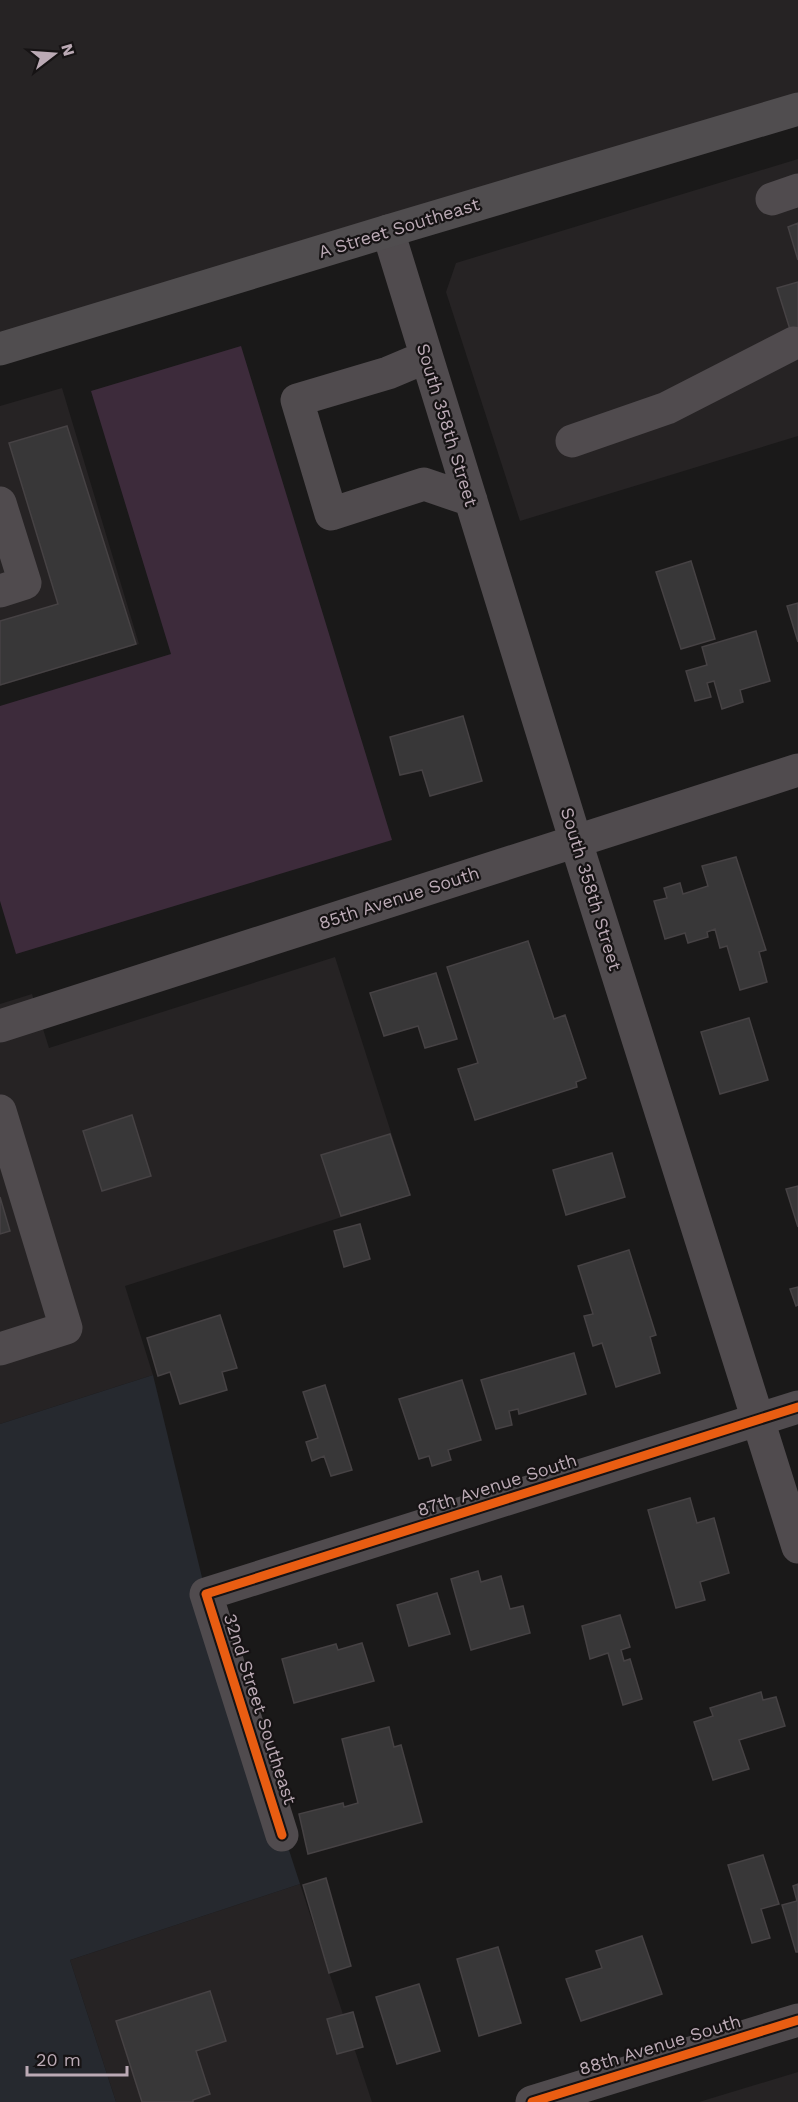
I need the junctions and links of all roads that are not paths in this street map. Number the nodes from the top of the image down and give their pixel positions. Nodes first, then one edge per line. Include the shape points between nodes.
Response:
1 (798, 109) edge
2 (388, 231) junction
3 (794, 343) dead end
4 (0, 349) edge
5 (426, 357) junction
6 (572, 441) dead end
7 (471, 500) junction
8 (0, 503) edge
9 (0, 591) edge
10 (798, 770) edge
11 (576, 842) junction
12 (0, 1026) edge
13 (0, 1111) edge
14 (0, 1349) edge
15 (798, 1407) edge
16 (759, 1419) junction
17 (798, 1547) edge
18 (206, 1594) joint
19 (282, 1835) dead end
20 (798, 2020) edge
21 (532, 2102) edge

1 - 2 main road, A Street Southeast
2 - 4 main road, A Street Southeast
2 - 5 street, South 358th Street
3 - 6 street via 667,408
5 - 7 street, South 358th Street
5 - 7 street via 388,373 297,400 331,514 424,484
7 - 11 street, South 358th Street
8 - 9 street via 25,583
10 - 11 street, 85th Avenue South
11 - 12 street, 85th Avenue South
11 - 16 street, South 358th Street
13 - 14 street via 66,1328
15 - 16 street, 87th Avenue South
16 - 17 street, South 358th Street
16 - 18 street, 87th Avenue South
18 - 19 street, 32nd Street Southeast
20 - 21 street, 88th Avenue South

